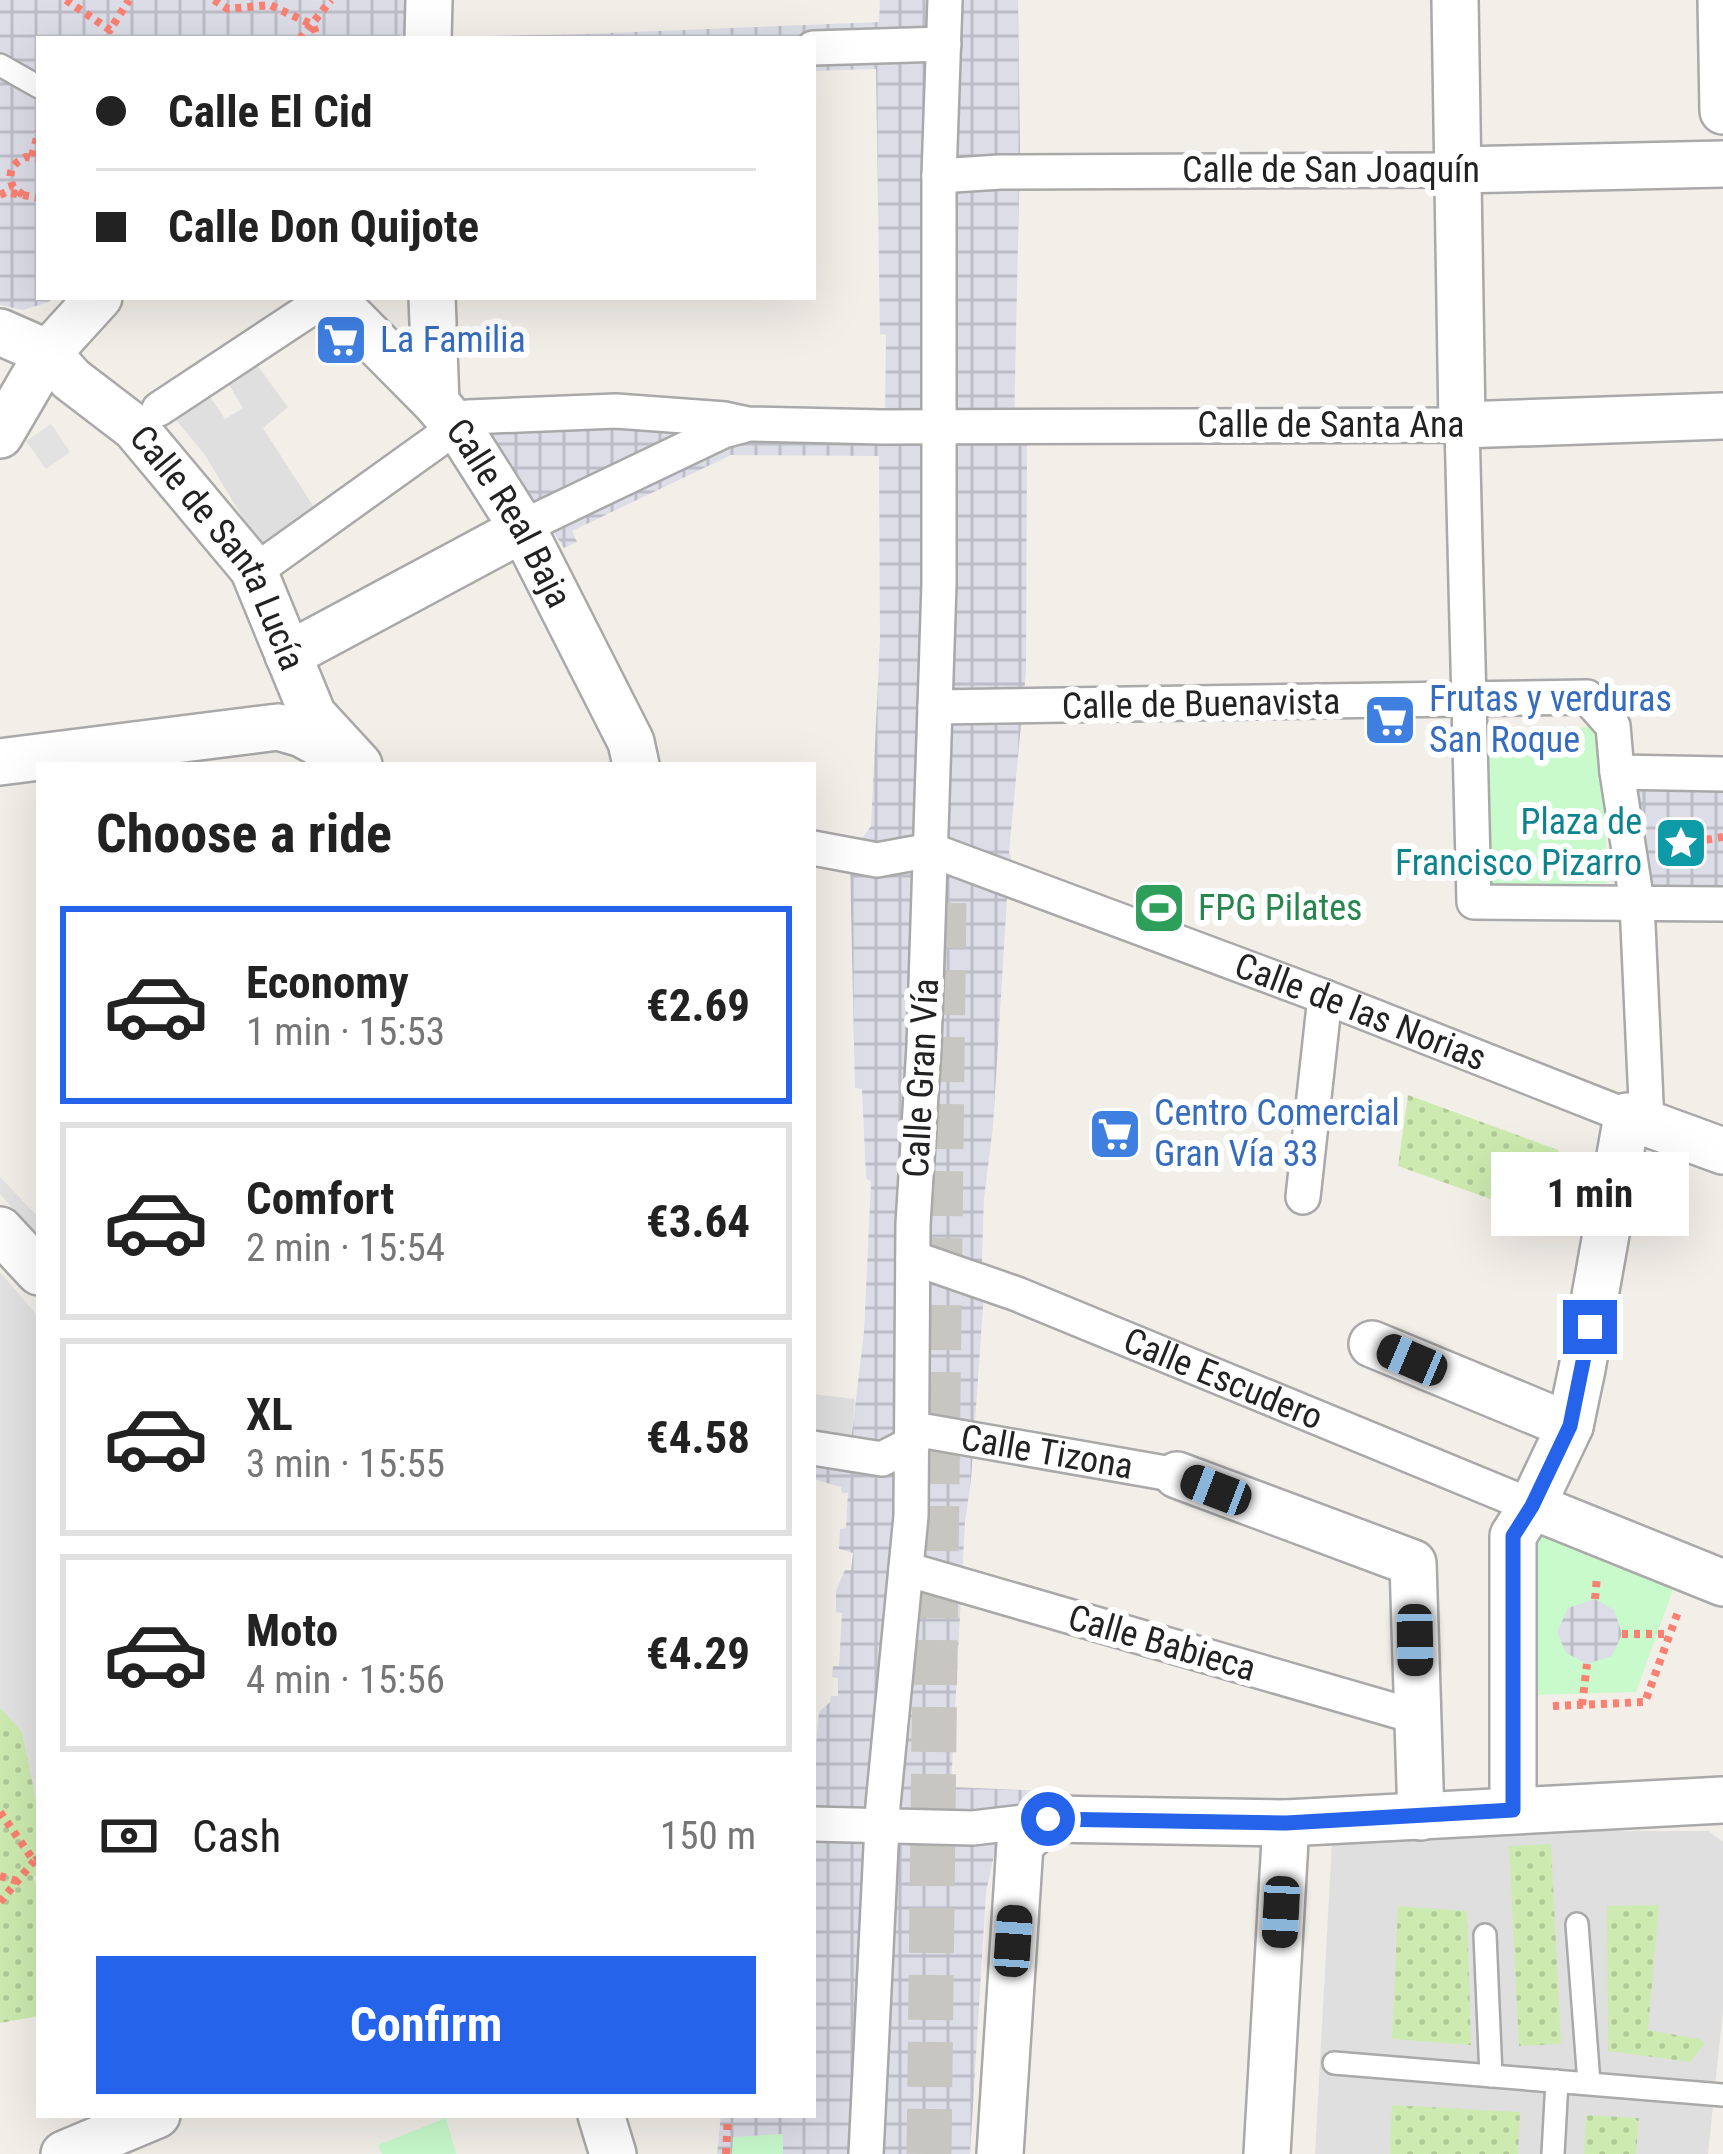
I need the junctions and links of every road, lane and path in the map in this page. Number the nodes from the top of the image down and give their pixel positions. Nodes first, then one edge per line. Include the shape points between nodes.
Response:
1 (66, 0) edge
2 (129, 0) edge
3 (214, 0) edge
4 (331, 0) edge
5 (429, 0) edge
6 (945, 0) edge
7 (1455, 0) edge
8 (1721, 0) edge
9 (313, 25) junction
10 (303, 36) edge
11 (317, 36) edge
12 (428, 36) edge
13 (944, 44) junction
14 (816, 48) edge
15 (0, 64) edge
16 (36, 85) edge
17 (1723, 110) edge
18 (35, 158) edge
19 (1723, 164) edge
20 (0, 167) edge
21 (11, 169) junction
22 (1457, 170) junction
23 (939, 176) junction
24 (0, 194) edge
25 (33, 195) edge
26 (97, 300) edge
27 (326, 300) edge
28 (432, 300) edge
29 (0, 332) edge
30 (48, 353) junction
31 (159, 409) dead end
32 (1723, 416) edge
33 (448, 420) junction
34 (748, 424) junction
35 (1462, 425) junction
36 (939, 427) junction
37 (0, 435) edge
38 (530, 524) junction
39 (265, 564) dead end
40 (288, 655) junction
41 (1468, 701) junction
42 (935, 707) junction
43 (0, 762) edge
44 (353, 762) edge
45 (355, 762) edge
46 (635, 762) edge
47 (1617, 772) junction
48 (1723, 774) edge
49 (1624, 819) junction
50 (1723, 837) edge
51 (816, 849) edge
52 (931, 850) junction
53 (1637, 903) junction
54 (1723, 904) edge
55 (1324, 997) junction
56 (1637, 1120) junction
57 (1723, 1151) edge
58 (1303, 1197) dead end
59 (0, 1229) edge
60 (913, 1258) junction
61 (36, 1269) edge
62 (1372, 1344) dead end
63 (1570, 1426) junction
64 (914, 1436) junction
65 (816, 1449) edge
66 (1177, 1475) joint
67 (1532, 1506) junction
68 (906, 1569) junction
69 (1708, 1577) edge
70 (1622, 1634) dead end
71 (1670, 1634) junction
72 (1587, 1664) dead end
73 (1582, 1705) junction
74 (1513, 1707) junction
75 (1417, 1718) junction
76 (1723, 1800) edge
77 (1513, 1810) junction
78 (0, 1812) edge
79 (1421, 1817) junction
80 (1048, 1819) junction
81 (1286, 1823) junction
82 (816, 1824) edge
83 (883, 1825) junction
84 (36, 1860) edge
85 (0, 1876) edge
86 (17, 1881) junction
87 (0, 1902) edge
88 (1577, 1924) dead end
89 (1485, 1934) dead end
90 (1334, 2063) dead end
91 (1491, 2076) junction
92 (1557, 2081) junction
93 (1589, 2084) junction
94 (1723, 2095) edge
95 (150, 2118) edge
96 (579, 2118) edge
97 (602, 2118) edge
98 (728, 2118) edge
99 (64, 2154) edge
100 (590, 2154) edge
101 (614, 2154) edge
102 (726, 2154) edge
103 (866, 2154) edge
104 (1000, 2154) edge
105 (1267, 2154) edge
106 (1552, 2154) edge

1 - 2 path via 110,30
3 - 9 path via 228,9 269,5
4 - 9 path
5 - 12 street
6 - 13 street, Calle Gran Vía
7 - 22 street
8 - 17 street
9 - 10 path
9 - 11 path
13 - 14 street
13 - 23 street, Calle Gran Vía
15 - 16 lane
18 - 21 path
19 - 22 street, Calle de San Joaquín
20 - 21 path
21 - 25 path via 13,187
22 - 23 street, Calle de San Joaquín
22 - 35 street
23 - 36 street, Calle Gran Vía
24 - 25 path
26 - 30 street
27 - 31 street
27 - 33 street, Calle Real Baja
28 - 33 street
29 - 30 street, Calle de Santa Lucía
30 - 37 street
30 - 40 street, Calle de Santa Lucía via 135,428 253,568
32 - 35 street, Calle de Santa Ana
33 - 34 street, Calle de Santa Ana via 616,411
33 - 38 street, Calle Real Baja
33 - 39 street
34 - 36 street, Calle de Santa Ana
34 - 38 street
35 - 36 street, Calle de Santa Ana
35 - 41 street
36 - 42 street, Calle Gran Vía
38 - 40 street
38 - 46 street, Calle Real Baja
40 - 45 street, Calle de Santa Lucía via 313,715
41 - 42 street, Calle de Buenavista
41 - 47 street, Calle de Buenavista via 1587,697 1612,726
41 - 53 street via 1474,902
42 - 52 street, Calle Gran Vía
43 - 44 street via 278,727
47 - 48 street
47 - 49 street
49 - 50 path via 1699,841
49 - 53 street
51 - 52 street via 877,860
52 - 55 street, Calle de las Norias
52 - 60 street, Calle Gran Vía
53 - 54 street
53 - 56 street
55 - 56 street, Calle de las Norias
55 - 58 street
56 - 57 street, Calle de las Norias
56 - 63 street
59 - 61 street
60 - 64 street, Calle Gran Vía
60 - 67 street, Calle Escudero
62 - 63 street
63 - 67 street
64 - 65 street via 882,1460
64 - 66 street, Calle Tizona
64 - 68 street, Calle Gran Vía
66 - 75 street, Calle Tizona via 1413,1563
67 - 69 street, Calle Escudero
67 - 74 street via 1513,1536
68 - 75 street, Calle Babieca
68 - 83 street, Calle Gran Vía
69 - 71 path
70 - 71 path
71 - 73 path via 1645,1702
72 - 73 path
73 - 74 path
74 - 77 street
75 - 79 street, Calle Tizona
76 - 77 street
77 - 79 street
78 - 84 path
79 - 81 street
80 - 81 street
80 - 83 street via 973,1828
80 - 104 street via 1019,1844
81 - 105 street
82 - 83 street
83 - 103 street, Calle Gran Vía
84 - 86 path
85 - 86 path
86 - 87 path
88 - 93 lane
89 - 91 lane
90 - 91 lane
91 - 92 lane
92 - 93 lane
92 - 106 lane
93 - 94 lane
95 - 99 street
96 - 100 street
97 - 101 street
98 - 102 path

